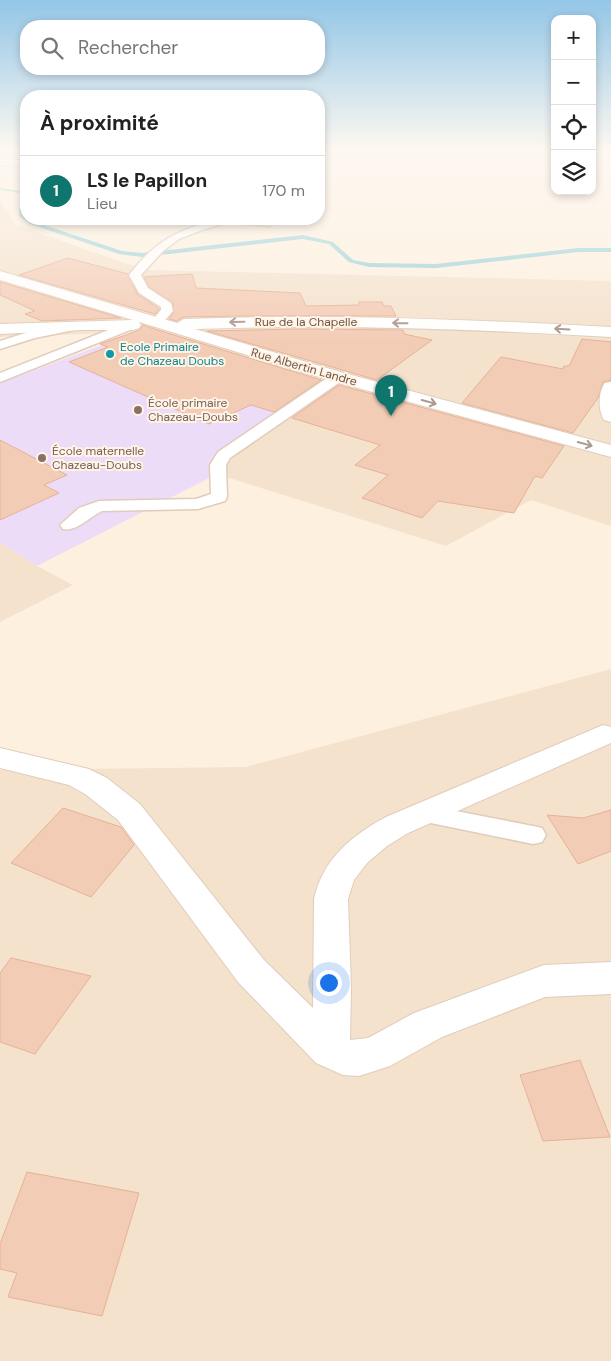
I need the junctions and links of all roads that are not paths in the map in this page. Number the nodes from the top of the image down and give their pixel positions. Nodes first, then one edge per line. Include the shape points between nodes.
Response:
1 (208, 225) edge
2 (0, 275) edge
3 (160, 324) junction
4 (83, 325) junction
5 (131, 325) junction
6 (0, 329) edge
7 (611, 332) edge
8 (0, 345) edge
9 (338, 377) junction
10 (0, 378) edge
11 (611, 387) edge
12 (611, 416) edge
13 (611, 451) edge
14 (69, 525) dead end
15 (603, 736) dead end
16 (0, 758) edge
17 (425, 814) junction
18 (533, 835) dead end
19 (611, 978) edge
20 (330, 1051) junction

1 - 3 lane via 175,237 135,275 142,292 167,306
2 - 3 street, Rue Albertin Landre
3 - 5 street, Rue de la Chapelle
7 -> 3 street, Rue de la Chapelle via 472,324
3 - 9 street, Rue Albertin Landre
4 - 5 street, Rue de la Chapelle
4 - 6 street, Rue de la Chapelle
4 - 8 lane via 32,334
5 - 10 lane
9 -> 13 street, Rue Albertin Landre
9 - 14 lane via 224,455 218,465 219,497 198,504 99,506
11 - 12 street
15 - 17 street
16 - 20 street via 78,777 96,786 129,812 251,971
17 - 18 lane
17 - 20 street via 397,825 360,848 340,874 331,896
19 - 20 street via 544,981 428,1025 376,1054 343,1057

